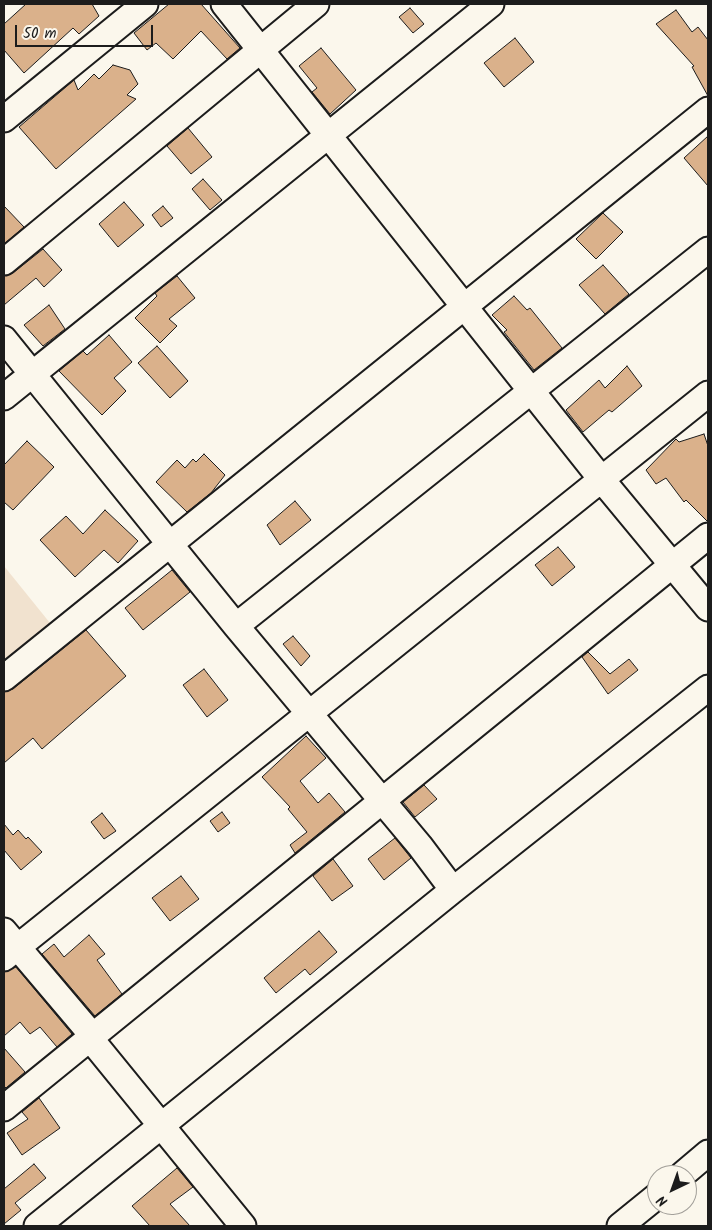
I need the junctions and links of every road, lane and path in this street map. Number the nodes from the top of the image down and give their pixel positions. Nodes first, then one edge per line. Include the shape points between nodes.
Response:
1 (145, 4) edge
2 (224, 4) edge
3 (316, 4) edge
4 (491, 4) edge
5 (260, 49) junction
6 (708, 110) edge
7 (4, 120) edge
8 (330, 135) junction
9 (708, 250) edge
10 (4, 262) edge
11 (465, 306) junction
12 (4, 339) edge
13 (32, 374) junction
14 (532, 391) junction
15 (708, 394) edge
16 (4, 397) edge
17 (602, 480) junction
18 (708, 536) edge
19 (170, 544) junction
20 (672, 565) junction
21 (708, 608) edge
22 (236, 626) junction
23 (4, 678) edge
24 (708, 688) edge
25 (309, 714) junction
26 (382, 801) junction
27 (454, 890) junction
28 (8, 945) edge
29 (89, 1037) junction
30 (4, 1108) edge
31 (160, 1125) junction
32 (708, 1153) edge
33 (694, 1165) edge
34 (647, 1204) edge
35 (37, 1226) edge
36 (243, 1226) edge
37 (620, 1226) edge

1 - 7 street
2 - 5 street
3 - 5 street
4 - 8 street
5 - 8 street
5 - 10 street
6 - 11 street
8 - 11 street
8 - 13 street via 180,252
9 - 14 street
11 - 14 street
11 - 19 street
12 - 13 street
13 - 16 street
13 - 19 street
14 - 17 street
14 - 22 street
15 - 17 street
17 - 20 street
17 - 25 street
18 - 20 street
19 - 22 street
19 - 23 street
20 - 21 street
20 - 26 street
22 - 25 street
24 - 27 street
25 - 26 street
25 - 28 street
26 - 27 street
26 - 29 street
27 - 31 street
28 - 29 street via 86,1028
29 - 30 street
29 - 31 street
31 - 35 street
31 - 36 street
32 - 33 street
34 - 37 street

